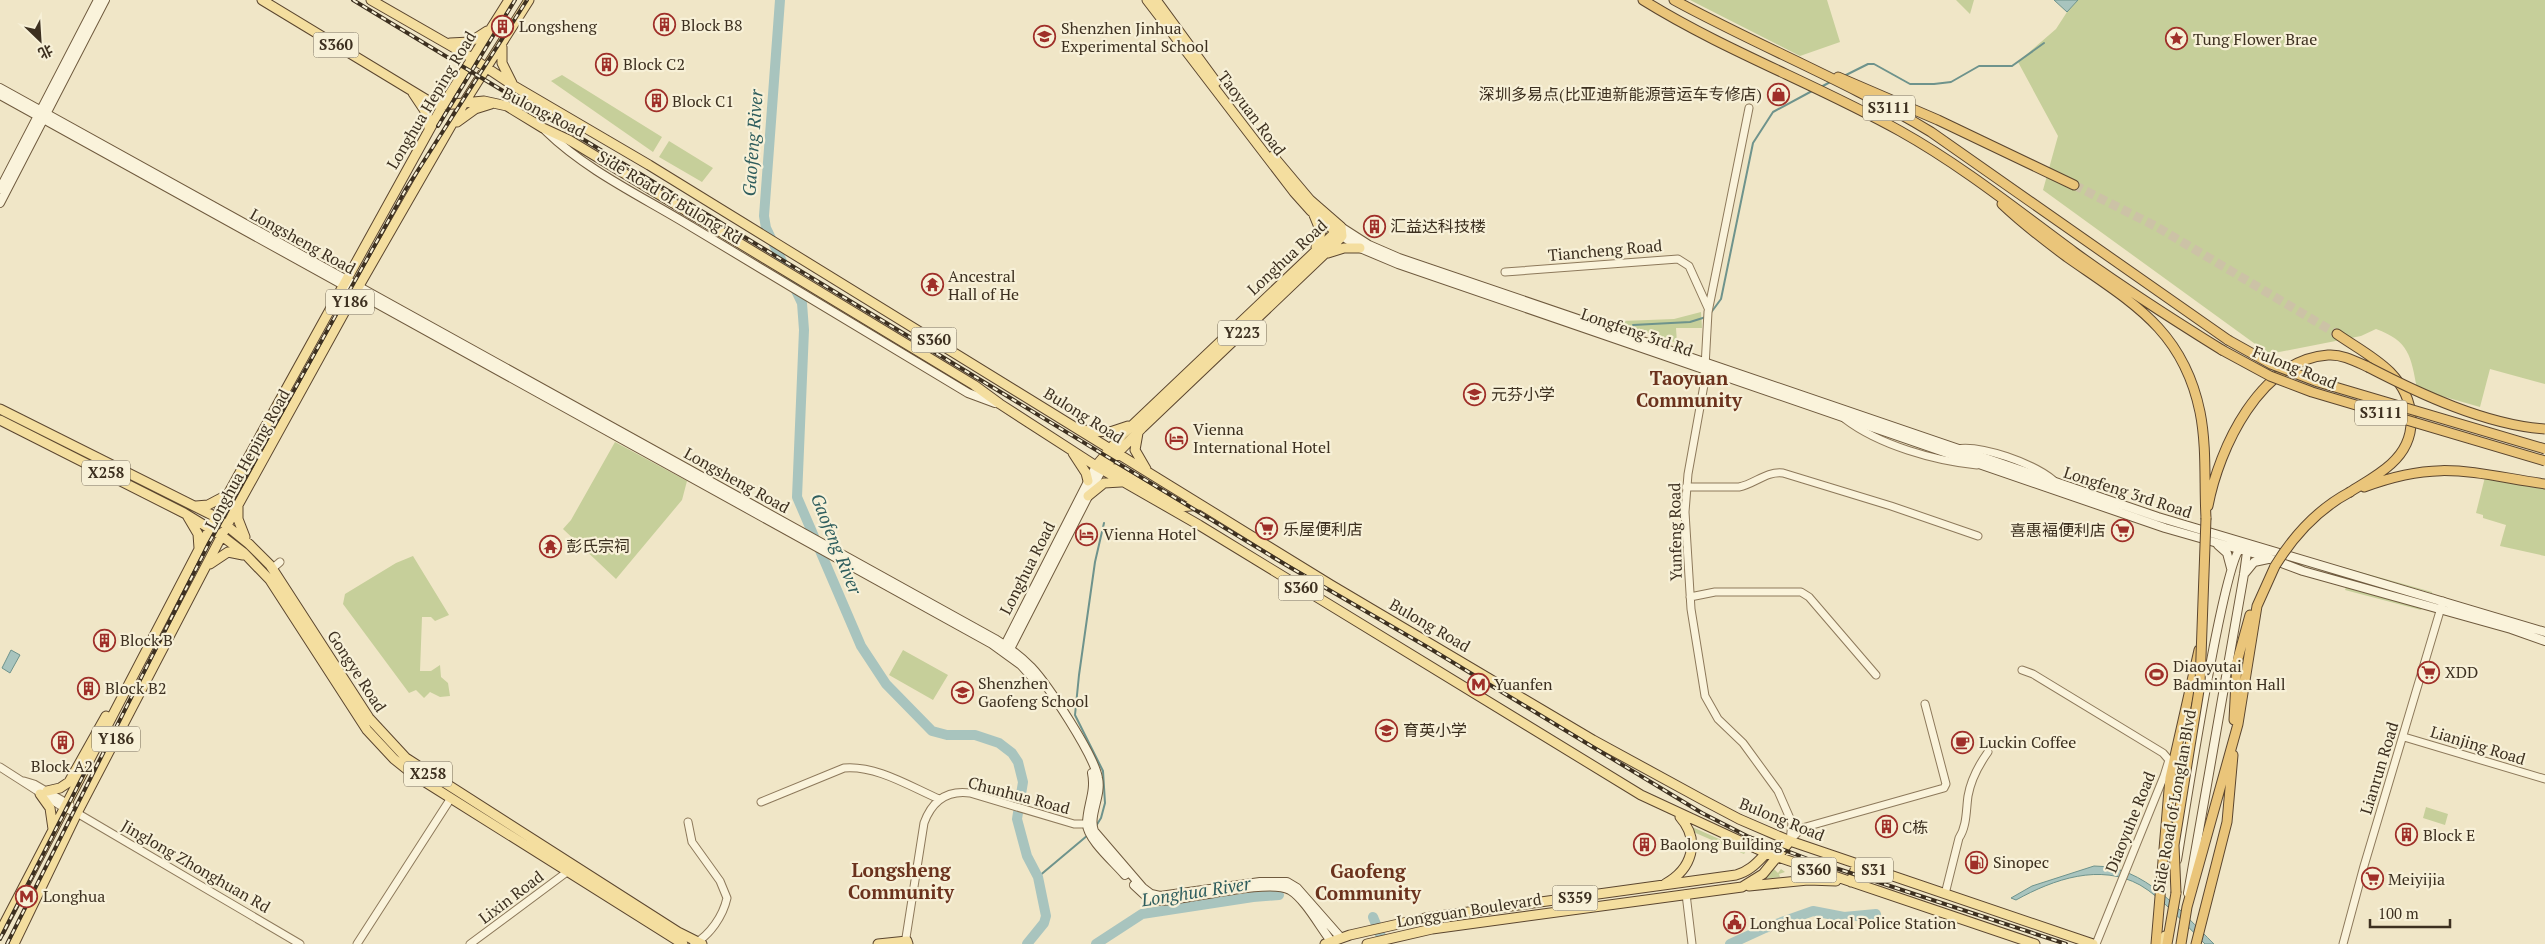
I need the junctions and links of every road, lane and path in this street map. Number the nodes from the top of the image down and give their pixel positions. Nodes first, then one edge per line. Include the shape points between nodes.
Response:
1 (98, 0) edge
2 (105, 0) edge
3 (262, 0) edge
4 (371, 0) edge
5 (382, 0) edge
6 (509, 0) edge
7 (529, 0) edge
8 (1147, 0) edge
9 (1156, 0) edge
10 (1643, 0) edge
11 (1674, 0) edge
12 (396, 15) junction
13 (492, 26) junction
14 (1750, 40) junction
15 (446, 42) junction
16 (503, 42) junction
17 (472, 58) junction
18 (487, 68) junction
19 (514, 86) junction
20 (0, 88) edge
21 (409, 89) junction
22 (0, 95) edge
23 (496, 102) junction
24 (464, 103) junction
25 (443, 105) junction
26 (1749, 108) dead end
27 (43, 115) junction
28 (453, 126) junction
29 (543, 128) junction
30 (429, 130) junction
31 (1979, 182) junction
32 (2074, 185) tunnel mouth
33 (0, 189) edge
34 (0, 203) edge
35 (1311, 211) junction
36 (1340, 232) junction
37 (1360, 248) junction
38 (1312, 253) junction
39 (1323, 256) junction
40 (1505, 272) dead end
41 (343, 282) junction
42 (357, 290) junction
43 (1708, 313) junction
44 (2337, 334) tunnel mouth
45 (1706, 367) junction
46 (1778, 391) junction
47 (1000, 404) junction
48 (0, 410) edge
49 (0, 420) edge
50 (1138, 426) junction
51 (1077, 429) junction
52 (2545, 429) edge
53 (1070, 449) junction
54 (2545, 449) edge
55 (1112, 450) junction
56 (2545, 461) edge
57 (1983, 466) joint
58 (1101, 467) junction
59 (1147, 471) junction
60 (1088, 481) junction
61 (1126, 483) junction
62 (2545, 484) edge
63 (1686, 487) junction
64 (2350, 492) junction
65 (229, 493) junction
66 (1088, 496) junction
67 (239, 503) junction
68 (192, 505) junction
69 (1201, 505) junction
70 (1187, 508) junction
71 (184, 513) junction
72 (216, 517) junction
73 (2206, 518) junction
74 (1191, 521) junction
75 (227, 525) junction
76 (210, 528) junction
77 (222, 536) junction
78 (1978, 536) dead end
79 (2214, 542) junction
80 (250, 544) junction
81 (2241, 546) junction
82 (199, 549) junction
83 (2247, 552) junction
84 (251, 560) junction
85 (2272, 562) junction
86 (204, 570) junction
87 (2231, 570) junction
88 (2244, 574) junction
89 (1690, 597) junction
90 (2443, 601) junction
91 (2441, 610) junction
92 (2202, 630) junction
93 (2545, 632) edge
94 (2545, 641) edge
95 (1007, 649) junction
96 (138, 668) junction
97 (2022, 670) dead end
98 (1876, 675) dead end
99 (1925, 704) dead end
100 (2404, 737) junction
101 (1988, 752) dead end
102 (0, 767) edge
103 (2545, 779) edge
104 (2190, 789) junction
105 (44, 792) junction
106 (2204, 792) junction
107 (452, 798) junction
108 (940, 799) junction
109 (761, 802) dead end
110 (66, 806) junction
111 (77, 812) junction
112 (1676, 813) junction
113 (688, 822) dead end
114 (1091, 829) junction
115 (53, 831) junction
116 (1790, 841) junction
117 (1766, 853) junction
118 (1778, 858) junction
119 (1857, 864) junction
120 (568, 872) junction
121 (1851, 882) junction
122 (1659, 887) junction
123 (1742, 887) junction
124 (2174, 893) junction
125 (1686, 894) junction
126 (1945, 894) junction
127 (2186, 907) junction
128 (0, 932) edge
129 (2165, 939) edge
130 (1378, 941) edge
131 (2180, 941) edge
132 (1335, 942) edge
133 (698, 943) edge
134 (907, 943) edge
135 (14, 944) edge
136 (300, 944) edge
137 (358, 944) edge
138 (470, 944) edge
139 (683, 944) edge
140 (878, 944) edge
141 (1692, 944) edge
142 (2035, 944) edge
143 (2094, 944) edge
144 (2156, 944) edge
145 (2196, 944) edge
146 (2343, 944) edge

1 - 27 main road
2 - 27 main road
3 - 21 main road, Bulong Road / S360
4 - 12 main road, Bulong Road / S360
5 - 12 main road, Bulong Road
6 - 13 main road, Longhua Heping Road / Y186
7 - 16 main road, Longhua Heping Road / Y186
8 - 35 main road, Taoyuan Road via 1254,142
9 - 36 main road, Taoyuan Road via 1291,179
10 - 31 highway, S3111 via 1708,36 1901,131
11 - 14 highway, S3111
12 - 15 main road, Bulong Road / S360
13 - 15 main road via 470,42
13 - 17 main road, Longhua Heping Road / Y186
14 - 32 highway via 1907,106
14 - 54 highway, Fulong Road / S3111, bridge via 1908,119 1956,148 2228,340 2271,364 2310,379
15 - 17 main road, Bulong Road / S360
16 - 18 main road, Longhua Heping Road / Y186
16 - 19 main road via 502,63
17 - 18 main road, Bulong Road / S360
17 - 25 main road, Longhua Heping Road / Y186
18 - 19 main road, Bulong Road / S360
18 - 24 main road, Longhua Heping Road / Y186
19 - 51 main road, Bulong Road / S360
20 - 27 main road, Longsheng Road
21 - 25 main road, Bulong Road / S360
21 - 30 main road via 427,114
22 - 27 main road, Longsheng Road
23 - 24 main road, Bulong Road / S360
23 - 28 main road via 462,116
23 - 29 main road, Bulong Road / S360
24 - 25 main road, Bulong Road / S360
24 - 28 main road, Longhua Heping Road / Y186
25 - 30 main road, Longhua Heping Road / Y186
26 - 43 street, Yunfeng Road
27 - 33 main road
27 - 34 main road
27 - 41 main road, Longsheng Road
28 - 42 main road, Longhua Heping Road / Y186
29 - 47 main road, Bulong Road / S360 via 974,385
29 - 47 main road, Side Road of Bulong Rd via 588,164 803,294 968,393
30 - 41 main road, Longhua Heping Road / Y186
31 - 56 highway, Fulong Road / S3111, bridge via 2162,313 2270,376 2319,394
31 - 73 highway via 2036,233 2150,317 2171,342 2189,374 2201,415
35 - 36 main road, Taoyuan Road
35 - 38 main road via 1320,232 1319,243
36 - 37 main road, Longfeng 3rd Rd
36 - 38 main road, Longhua Road / Y223
36 - 39 main road, Longhua Road / Y223
36 - 45 main road, Longfeng 3rd Rd via 1399,258
37 - 39 main road via 1344,248
37 - 45 main road, Longfeng 3rd Rd via 1398,264
38 - 50 main road, Longhua Road / Y223
39 - 50 main road, Longhua Road / Y223
40 - 43 street, Tiancheng Road via 1678,259 1690,266
41 - 42 main road, Longsheng Road
41 - 65 main road, Longhua Heping Road / Y186
42 - 67 main road, Longhua Heping Road / Y186
42 - 95 main road, Longsheng Road via 822,543
42 - 95 main road, Longsheng Road via 448,346
43 - 45 street, Yunfeng Road
44 - 64 highway, bridge via 2389,371 2412,412 2410,433 2400,454 2384,470
45 - 46 main road, Longfeng 3rd Rd
45 - 63 street, Yunfeng Road
46 - 57 main road, Longfeng 3rd Rd
46 - 81 main road, Longfeng 3rd Road
47 - 53 main road, S360
48 - 68 main road, Gongye Road / X258
49 - 71 main road, Gongye Road / X258
50 - 51 main road via 1110,432
50 - 55 main road, Longhua Road / Y223
50 - 59 main road via 1135,448
51 - 55 main road, Bulong Road / S360
52 - 73 highway, bridge via 2517,425 2433,399 2342,356 2313,358 2281,375 2256,398 2234,431 2220,461
53 - 58 main road, S360
53 - 60 main road
55 - 58 main road, Longhua Road / Y223
55 - 59 main road, Bulong Road / S360
57 - 79 main road, Longfeng 3rd Road
58 - 60 main road, Longhua Road
58 - 61 main road, S360
58 - 66 main road, Longhua Road
58 - 70 main road via 1115,469 1179,507
59 - 69 main road, Bulong Road / S360
60 - 95 main road, Longhua Road
61 - 66 main road via 1104,483
61 - 74 main road, S360
62 - 64 highway via 2471,470 2439,469 2402,475
63 - 78 street via 1738,487 1768,474 1783,473
63 - 89 street, Yunfeng Road
64 - 85 highway, bridge via 2312,519
65 - 68 main road via 208,505
65 - 72 main road, Longhua Heping Road / Y186
66 - 95 main road, Longhua Road
67 - 75 main road, Longhua Heping Road / Y186
67 - 80 main road via 239,522
68 - 72 main road, Gongye Road / X258
69 - 70 main road
69 - 116 main road, Bulong Road / S360 via 1593,740 1739,819
70 - 74 main road
71 - 76 main road, Gongye Road / X258
71 - 82 main road via 197,532
72 - 75 main road, Gongye Road / X258
72 - 76 main road, Longhua Heping Road / Y186
73 - 92 highway, bridge
74 - 112 main road, S360 via 1607,775
75 - 77 main road, Longhua Heping Road / Y186
75 - 80 main road, Gongye Road / X258
76 - 77 main road, Gongye Road / X258
76 - 82 main road, Longhua Heping Road / Y186
77 - 84 main road, Gongye Road / X258
77 - 86 main road, Longhua Heping Road / Y186
79 - 81 main road, Longfeng 3rd Road
79 - 87 main road via 2227,552
80 - 133 main road, Gongye Road / X258 via 276,565 369,718 406,758
81 - 83 main road, Side Road of Longlan Blvd
81 - 87 main road, Side Road of Longlan Blvd
81 - 90 main road, Longfeng 3rd Road
82 - 96 main road, Longhua Heping Road / Y186
83 - 85 main road
83 - 88 main road, Side Road of Longlan Blvd
84 - 86 main road via 239,553 228,552
84 - 107 main road, Gongye Road / X258 via 270,580 374,739 414,775
85 - 88 main road via 2254,562
85 - 91 main road
85 - 127 highway via 2257,606 2238,724
85 - 145 highway via 2256,598 2240,649 2234,697 2229,808
86 - 111 main road, Longhua Heping Road / Y186
87 - 104 main road, Side Road of Longlan Blvd
88 - 106 main road, Side Road of Longlan Blvd
89 - 98 street via 1715,592 1801,592 1809,597
89 - 116 street, Yunfeng Road via 1704,696 1718,719 1743,743 1778,791 1792,823
90 - 91 street, Lianrun Road
90 - 93 main road, Longfeng 3rd Road
91 - 94 main road
91 - 100 street, Lianrun Road
92 - 124 highway, bridge via 2198,705 2174,845
92 - 144 highway, bridge via 2170,778
95 - 114 main road, Longsheng Road via 1035,679 1087,760 1094,787
96 - 105 main road via 119,694 73,776 60,788
96 - 110 main road, Longhua Heping Road / Y186
97 - 143 street, Diaoyuhe Road via 2168,758 2164,776
99 - 116 street via 1945,786 1800,829
100 - 103 street, Lianjing Road
100 - 146 street, Lianrun Road
101 - 126 street via 1970,786 1964,830 1959,838
102 - 105 street, Jinglong Zhonghuan Rd
104 - 106 main road
104 - 124 main road, Side Road of Longlan Blvd
105 - 110 street, Jinglong Zhonghuan Rd
105 - 115 main road
106 - 127 main road, Side Road of Longlan Blvd
107 - 120 main road, Gongye Road / X258
107 - 137 street
108 - 109 street via 870,770 853,767
108 - 114 street, Chunhua Road via 961,792
108 - 134 street via 928,812 924,823
110 - 111 street, Jinglong Zhonghuan Rd
110 - 115 main road, Longhua Heping Road / Y186
111 - 135 main road, Longhua Heping Road / Y186
111 - 136 street, Jinglong Zhonghuan Rd
112 - 117 main road, S360
112 - 122 main road via 1690,830 1691,853 1680,873
113 - 133 street via 692,842 720,881 727,898 718,919
114 - 132 main road via 1148,898 1166,901 1261,887 1283,888 1301,900
115 - 128 main road, Longhua Heping Road / Y186
116 - 117 main road, Longguan Boulevard / S359
116 - 118 main road, Longguan Boulevard / S359
116 - 119 main road, Bulong Road / S31
117 - 118 main road, S360
117 - 122 main road, Longguan Boulevard / S359 via 1753,868 1741,874
118 - 121 main road, S360
118 - 123 main road, Longguan Boulevard / S359 via 1758,879
119 - 121 main road
119 - 126 main road, Bulong Road / S31
120 - 138 street, Lixin Road
120 - 139 main road, Gongye Road / X258
121 - 123 main road via 1808,880
121 - 142 main road, S31
122 - 132 main road, Longguan Boulevard / S359 via 1438,916 1388,926
123 - 125 main road, Longguan Boulevard / S359
124 - 129 highway
124 - 129 main road, Side Road of Longlan Blvd
125 - 130 main road, Longguan Boulevard / S359 via 1511,917
125 - 141 street
126 - 143 main road, Bulong Road / S31
127 - 131 highway
134 - 140 main road

